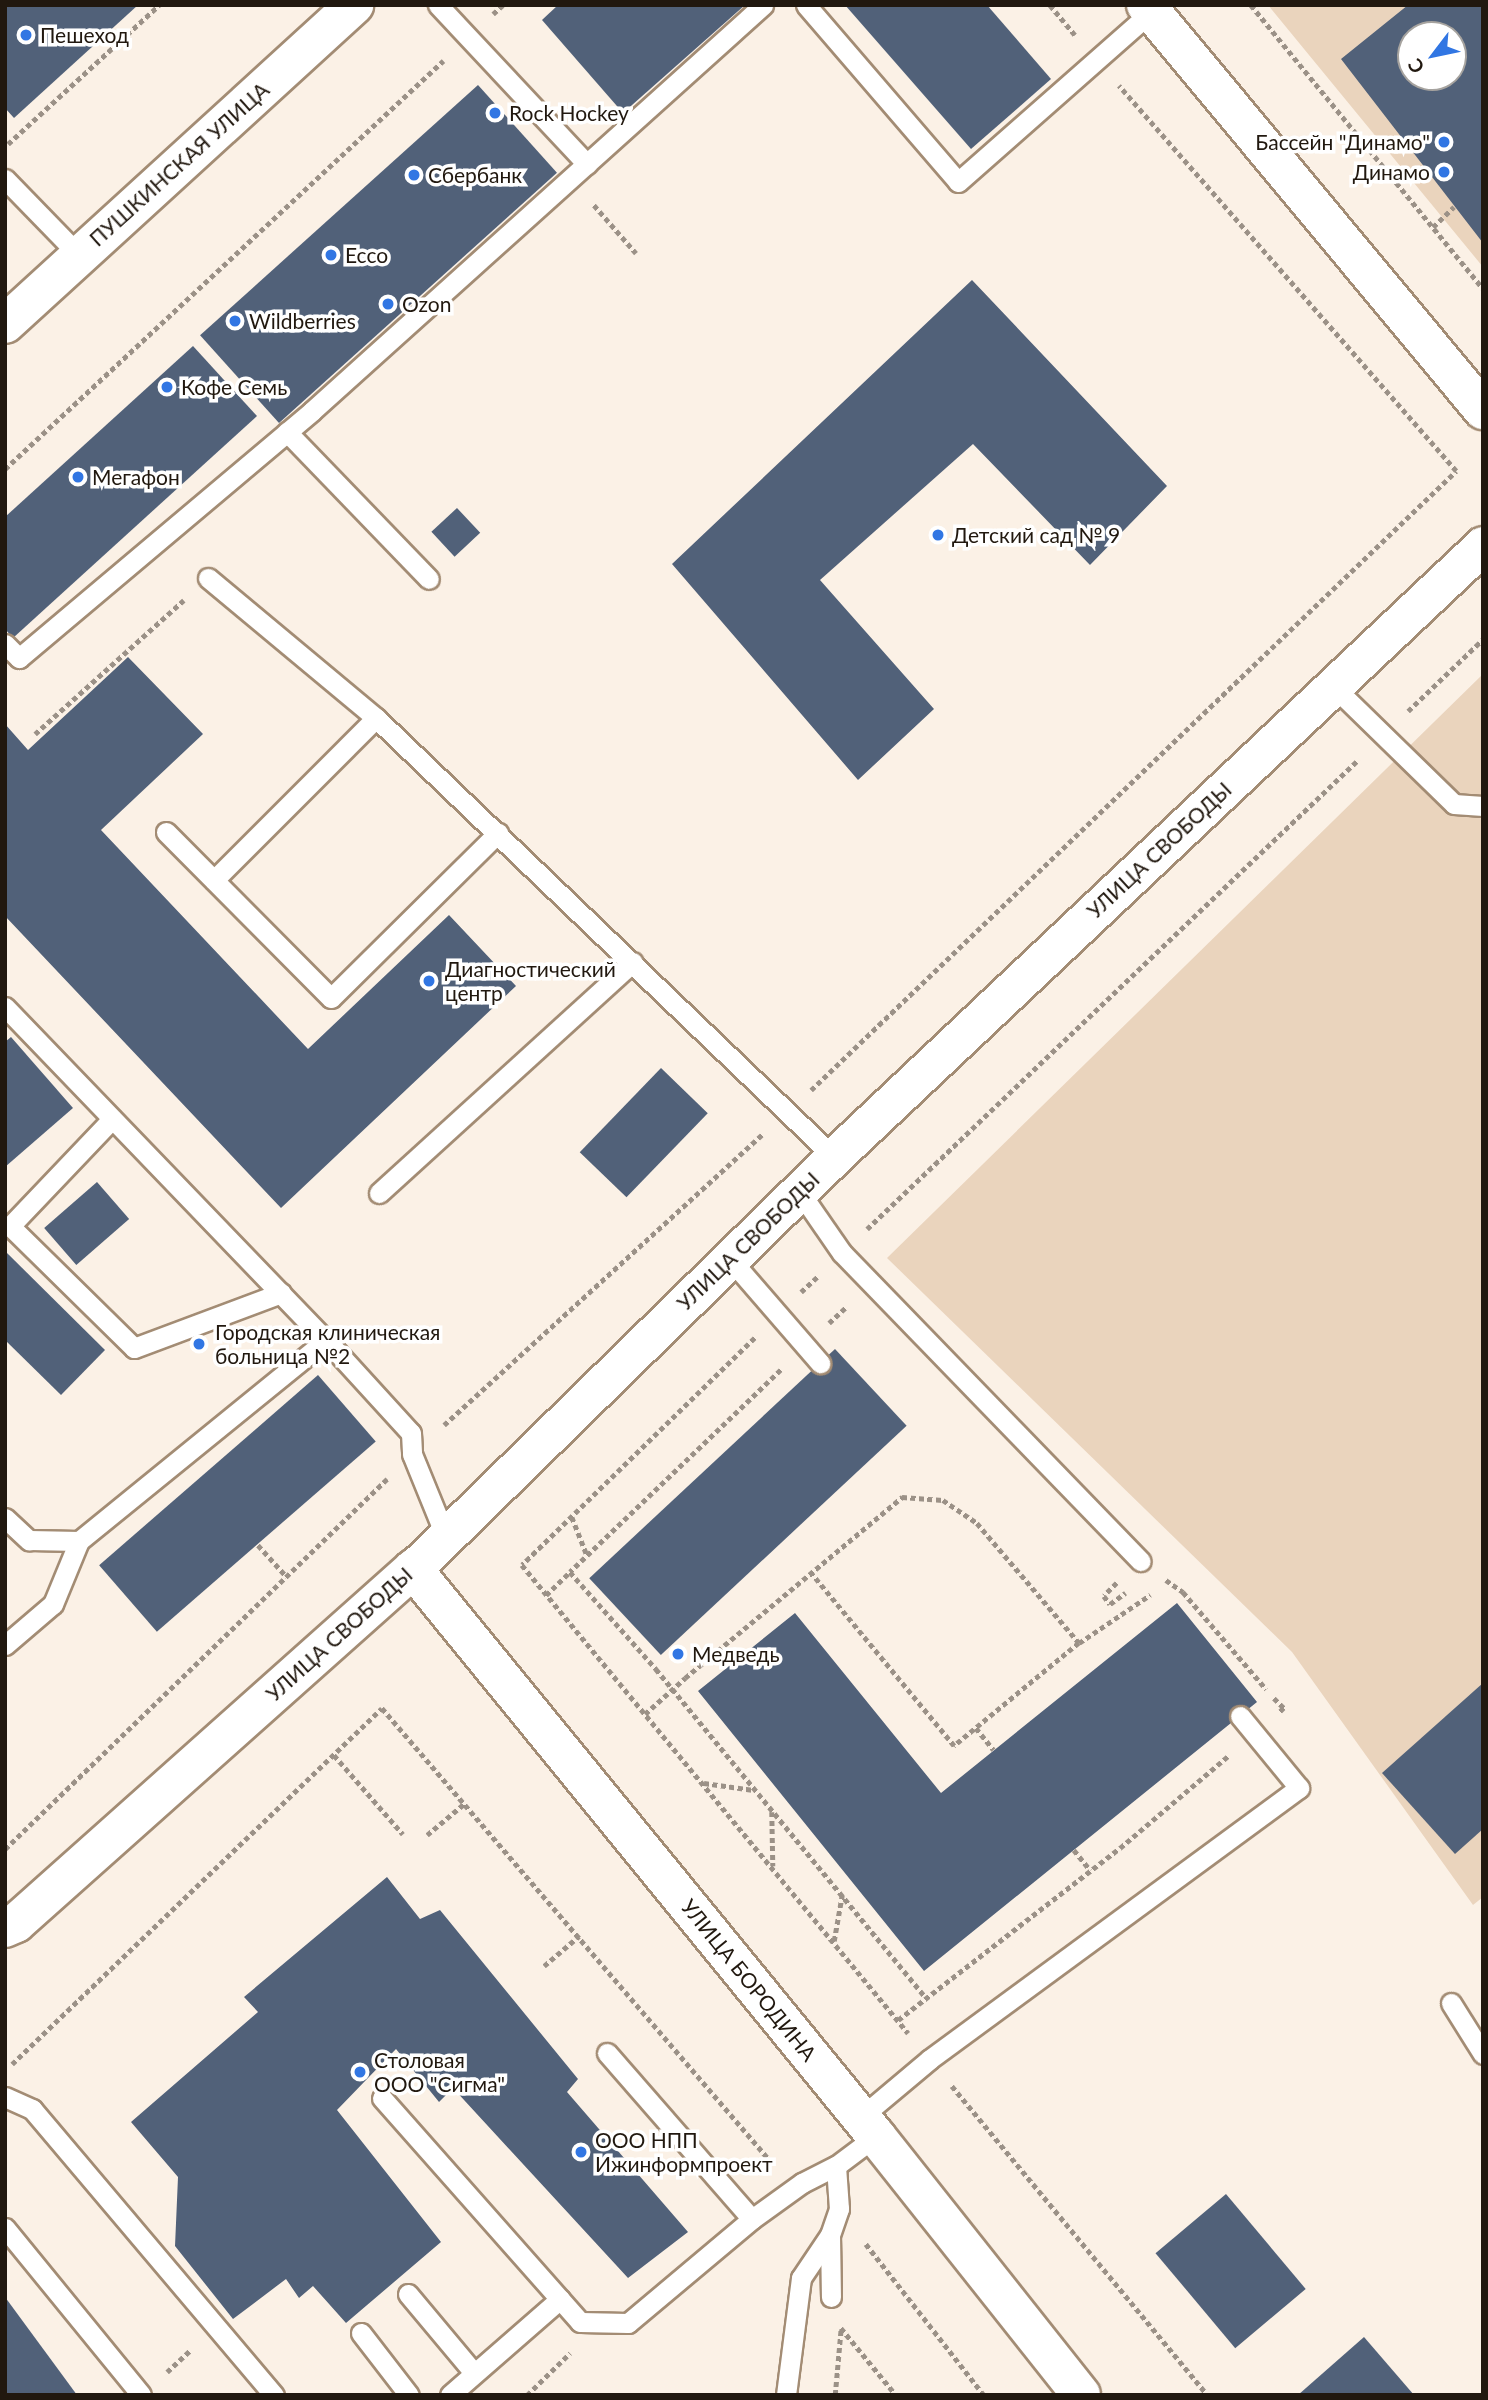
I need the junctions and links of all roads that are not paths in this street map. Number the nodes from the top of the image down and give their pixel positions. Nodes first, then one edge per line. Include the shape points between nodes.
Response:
1 (354, 5) edge
2 (438, 5) edge
3 (763, 5) edge
4 (806, 5) edge
5 (1149, 8) edge
6 (587, 164) junction
7 (5, 179) edge
8 (79, 255) junction
9 (5, 324) edge
10 (1483, 411) edge
11 (287, 432) junction
12 (1483, 545) edge
13 (208, 578) road end
14 (429, 579) dead end
15 (5, 644) edge
16 (1333, 686) junction
17 (376, 719) junction
18 (1483, 806) edge
19 (166, 832) dead end
20 (498, 833) junction
21 (214, 880) junction
22 (633, 962) junction
23 (5, 1007) edge
24 (113, 1119) junction
25 (834, 1157) junction
26 (799, 1191) junction
27 (379, 1193) dead end
28 (730, 1259) junction
29 (281, 1293) junction
30 (326, 1340) junction
31 (820, 1363) dead end
32 (5, 1518) edge
33 (445, 1535) junction
34 (79, 1541) junction
35 (1140, 1560) road end
36 (413, 1569) junction
37 (5, 1645) edge
38 (1240, 1716) dead end
39 (5, 1928) edge
40 (1451, 2003) dead end
41 (607, 2053) dead end
42 (1483, 2054) edge
43 (5, 2097) edge
44 (382, 2098) dead end
45 (868, 2127) junction
46 (836, 2166) junction
47 (752, 2218) junction
48 (5, 2228) edge
49 (831, 2235) junction
50 (408, 2294) dead end
51 (831, 2297) dead end
52 (560, 2299) junction
53 (361, 2333) dead end
54 (474, 2374) junction
55 (141, 2395) edge
56 (274, 2395) edge
57 (409, 2395) edge
58 (450, 2395) edge
59 (786, 2395) edge
60 (1081, 2395) edge

1 - 8 street, ПУШКИНСКАЯ УЛИЦА
2 - 6 lane
3 - 6 lane
4 - 5 lane via 958,182
5 - 10 street
6 - 11 lane
7 - 8 lane
8 - 9 street, ПУШКИНСКАЯ УЛИЦА
11 - 14 lane
11 - 15 lane via 19,658
12 - 16 street, УЛИЦА СВОБОДЫ
13 - 17 lane
16 - 18 lane via 1454,804
16 - 25 street, УЛИЦА СВОБОДЫ
17 - 20 lane
17 - 21 lane
19 - 21 lane
20 - 21 lane via 331,998
20 - 22 lane
22 - 25 lane
22 - 27 lane
23 - 24 lane
24 - 29 lane
24 - 29 lane via 10,1226 134,1348
25 - 26 street, УЛИЦА СВОБОДЫ
26 - 28 street, УЛИЦА СВОБОДЫ
26 - 35 lane via 842,1253
28 - 31 lane
28 - 33 street, УЛИЦА СВОБОДЫ
29 - 30 lane
30 - 33 lane via 411,1433 412,1454
30 - 34 lane
32 - 34 lane via 29,1540
33 - 36 street, УЛИЦА СВОБОДЫ
34 - 37 lane via 53,1604
36 - 39 street, УЛИЦА СВОБОДЫ via 16,1923
36 - 45 street, УЛИЦА БОРОДИНА
38 - 45 lane via 1299,1788 930,2059
40 - 42 lane
41 - 47 lane
43 - 56 lane via 32,2109
44 - 52 lane
45 - 46 lane
45 - 60 street, УЛИЦА БОРОДИНА
46 - 47 lane
46 - 49 lane via 839,2209
47 - 52 lane via 628,2323 580,2322
48 - 55 lane
49 - 51 lane
49 - 59 lane via 802,2278
50 - 54 lane
52 - 54 lane
53 - 57 lane
54 - 58 lane

